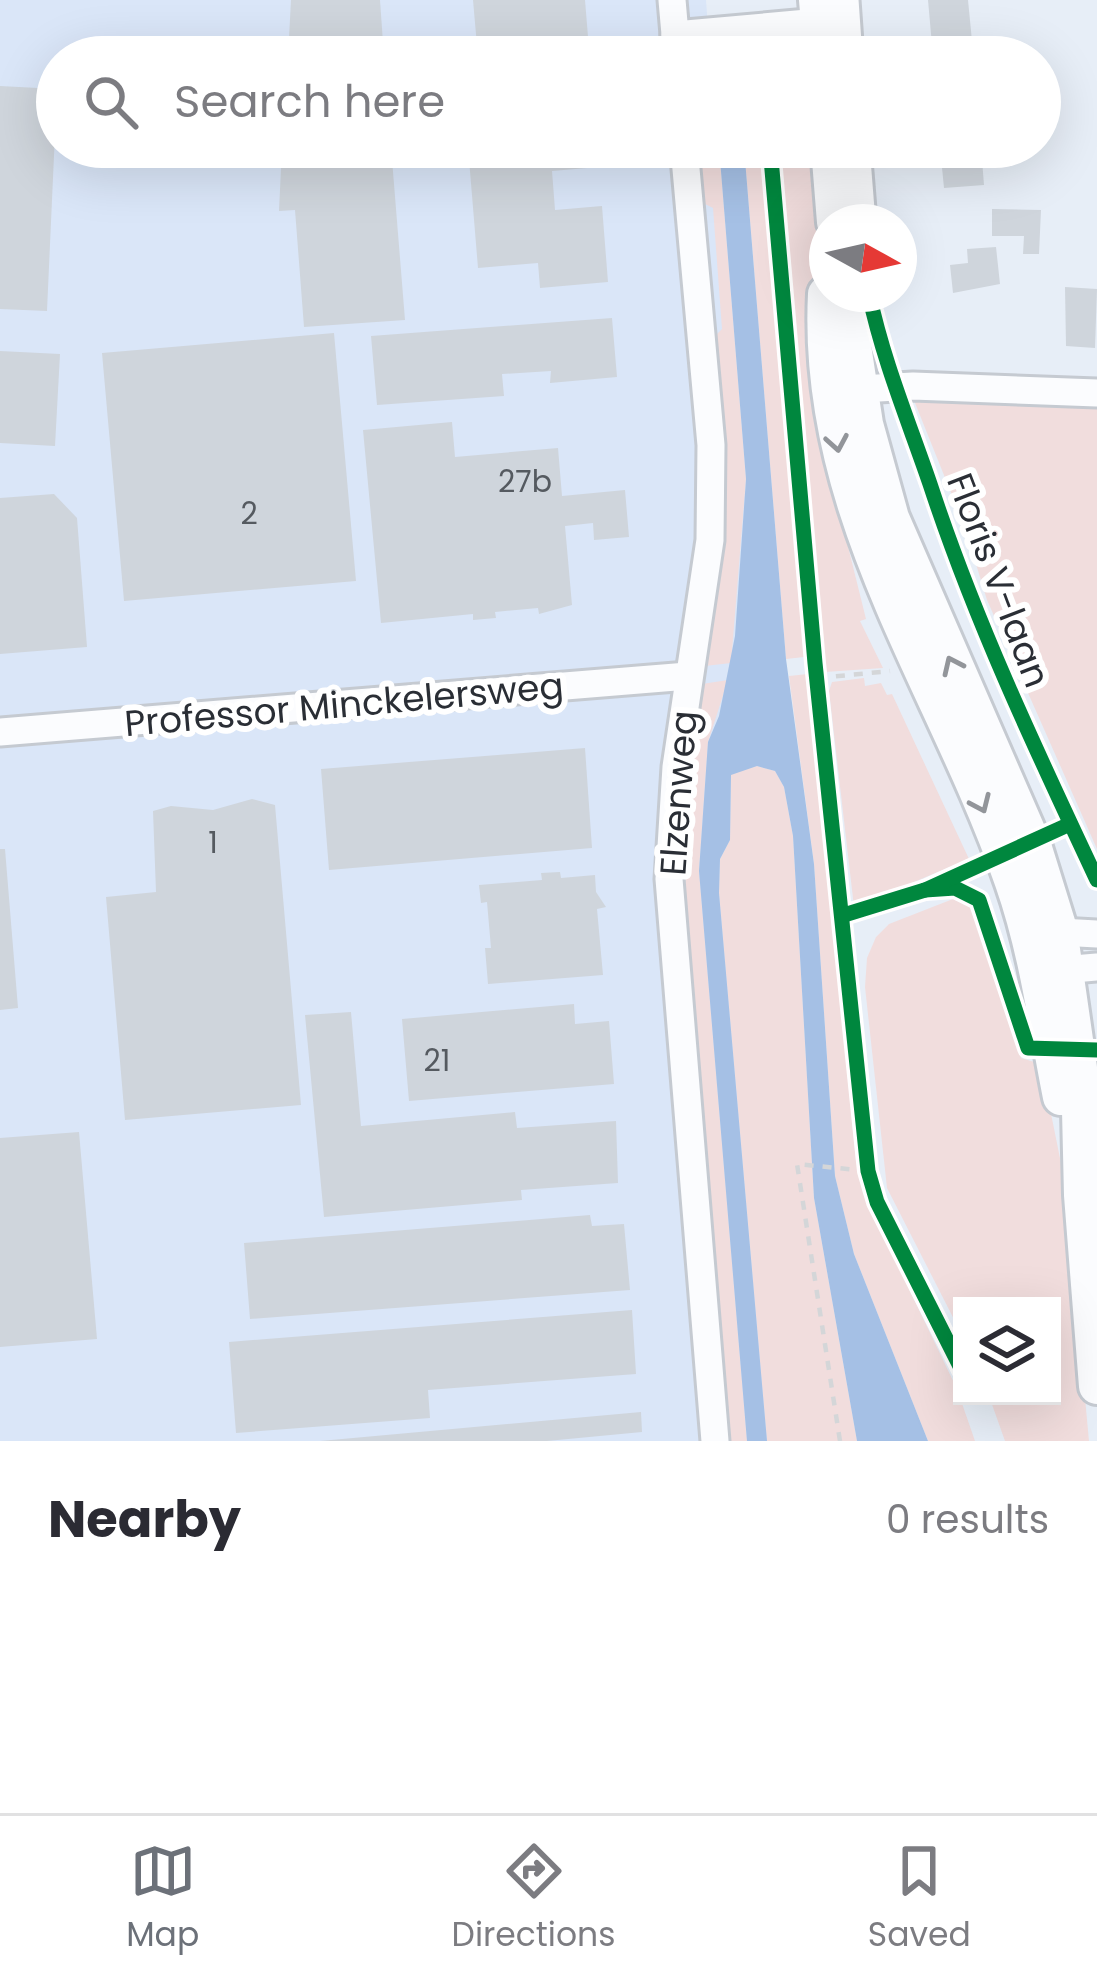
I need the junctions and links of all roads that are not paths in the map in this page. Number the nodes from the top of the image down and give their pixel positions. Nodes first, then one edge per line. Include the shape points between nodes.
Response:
1 (671, 0) edge
2 (826, 20) edge
3 (675, 36) edge
4 (699, 36) edge
5 (687, 168) edge
6 (832, 168) edge
7 (852, 168) edge
8 (838, 204) edge
9 (844, 204) edge
10 (831, 312) edge
11 (847, 312) edge
12 (844, 390) junction
13 (1097, 393) edge
14 (688, 676) junction
15 (0, 732) edge
16 (1042, 931) junction
17 (1097, 934) edge
18 (1066, 970) edge
19 (1079, 1082) edge
20 (1097, 1386) edge
21 (715, 1441) edge

1 - 3 street
2 - 4 street
5 - 14 street, Elzenweg via 711,445 710,540
6 - 8 street
7 - 9 street
10 - 12 street, Floris V-laan
11 - 12 street, Floris V-laan
12 - 13 street
12 - 16 street, Floris V-laan via 1032,842
14 - 15 street, Professor Minckelersweg
14 - 21 street, Elzenweg via 670,880
16 - 17 street
16 - 18 street, Floris V-laan
18 - 19 street, Floris V-laan
19 - 20 street, Floris V-laan

